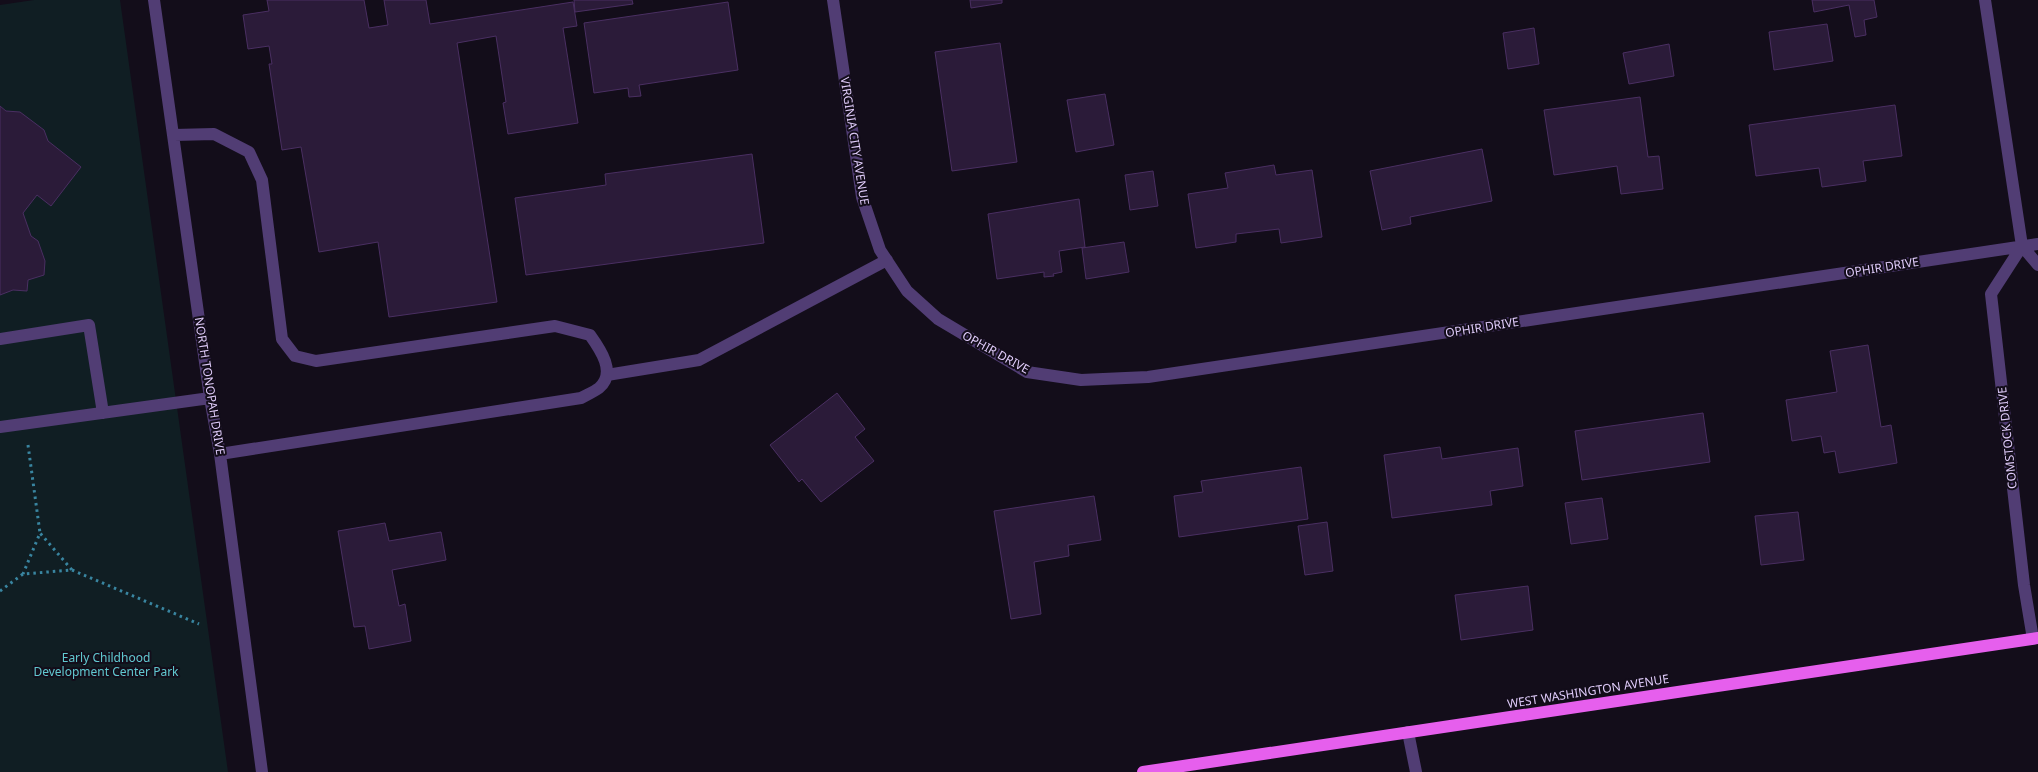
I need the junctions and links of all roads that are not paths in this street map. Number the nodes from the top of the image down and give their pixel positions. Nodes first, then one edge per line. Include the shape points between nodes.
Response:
1 (154, 0) edge
2 (833, 0) edge
3 (1984, 0) edge
4 (174, 135) junction
5 (2038, 244) edge
6 (2022, 246) junction
7 (886, 260) junction
8 (2038, 265) edge
9 (938, 319) joint
10 (0, 339) edge
11 (607, 375) junction
12 (210, 398) junction
13 (103, 413) junction
14 (0, 427) edge
15 (220, 454) junction
16 (2035, 638) edge
17 (1408, 732) junction
18 (262, 772) edge
19 (1143, 772) edge
20 (1416, 772) edge

1 - 4 street, NORTH TONOPAH DRIVE
2 - 7 street, VIRGINIA CITY AVENUE via 862,197
3 - 6 street
4 - 11 street via 214,134 249,152 262,180 282,339 295,356 316,361 555,326 590,335 605,356
4 - 12 street, NORTH TONOPAH DRIVE
5 - 6 street, OPHIR DRIVE
6 - 8 street
6 - 9 street, OPHIR DRIVE via 1148,377 1081,380 1027,372
6 - 16 street, COMSTOCK DRIVE via 1991,294 2024,585
7 - 9 street, VIRGINIA CITY AVENUE via 907,292
7 - 11 street via 700,360
10 - 13 street via 89,325
11 - 15 street via 599,388 581,398
12 - 13 street
12 - 15 street, NORTH TONOPAH DRIVE
13 - 14 street
15 - 18 street, NORTH TONOPAH DRIVE
16 - 17 main road, WEST WASHINGTON AVENUE
17 - 19 main road, WEST WASHINGTON AVENUE
17 - 20 street

